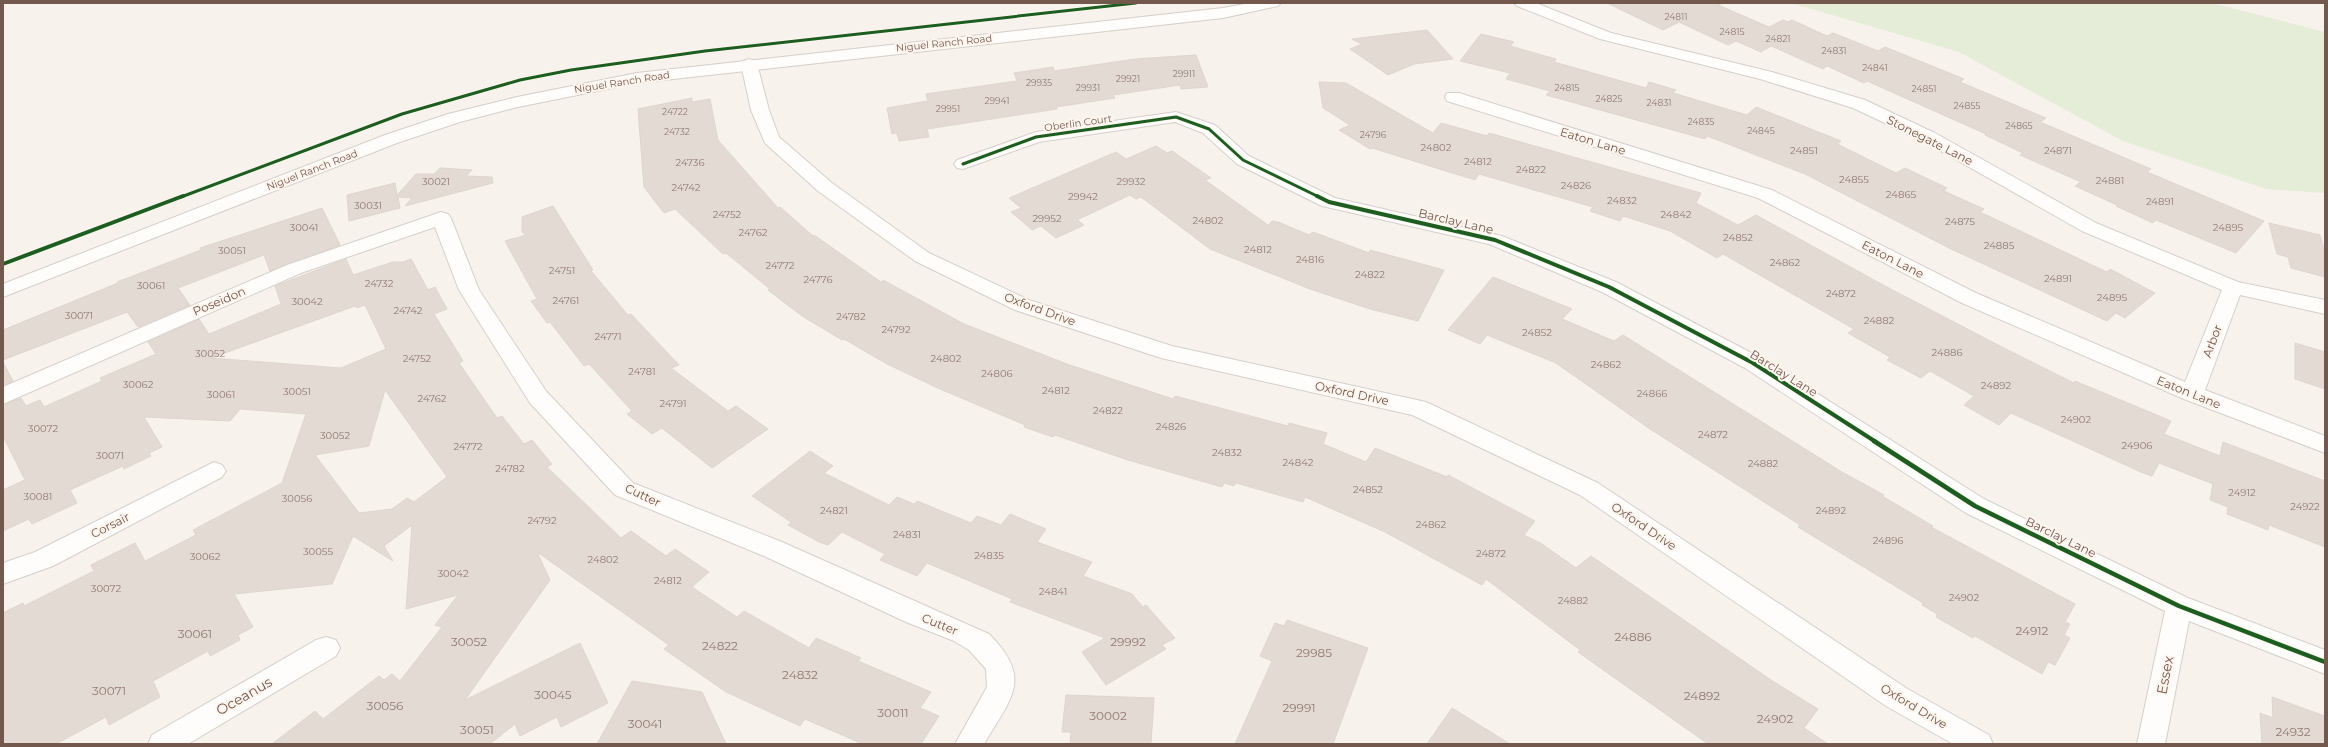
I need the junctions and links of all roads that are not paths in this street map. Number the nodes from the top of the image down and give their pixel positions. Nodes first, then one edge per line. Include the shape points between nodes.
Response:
1 (1272, 3) edge
2 (1522, 3) edge
3 (749, 64) junction
4 (1453, 97) dead end
5 (1176, 117) joint
6 (963, 164) dead end
7 (441, 218) joint
8 (2233, 287) junction
9 (3, 291) edge
10 (2325, 307) edge
11 (2192, 394) junction
12 (3, 396) edge
13 (2325, 445) edge
14 (214, 471) dead end
15 (3, 574) edge
16 (2179, 606) junction
17 (326, 648) dead end
18 (2325, 662) edge
19 (162, 744) edge
20 (969, 744) edge
21 (1979, 744) edge
22 (2151, 744) edge

1 - 3 street, Niguel Ranch Road via 1223,13
2 - 8 street, Stonegate Lane via 1606,36 1766,75 1859,104 1929,137 2090,227
3 - 9 street, Niguel Ranch Road via 583,88 454,118 391,140
3 - 21 street, Oxford Drive via 760,110 771,138 825,187 922,257 1022,305 1169,354 1418,408 1589,488 1896,697
4 - 11 street, Eaton Lane via 1765,194 1969,298
5 - 6 street, Oberlin Court via 1036,136
5 - 16 street, Barclay Lane via 1209,129 1243,160 1330,202 1495,240 1609,287 1753,363 1975,506
7 - 12 street, Poseidon via 294,269
7 - 20 street, Cutter via 469,290 538,397 624,489 773,549 980,642 1000,667 1000,689
8 - 10 street, Stonegate Lane
8 - 11 street, Arbor
11 - 13 street, Eaton Lane
14 - 15 street, Corsair via 44,559
16 - 18 street, Barclay Lane
16 - 22 street, Essex
17 - 19 street, Oceanus

